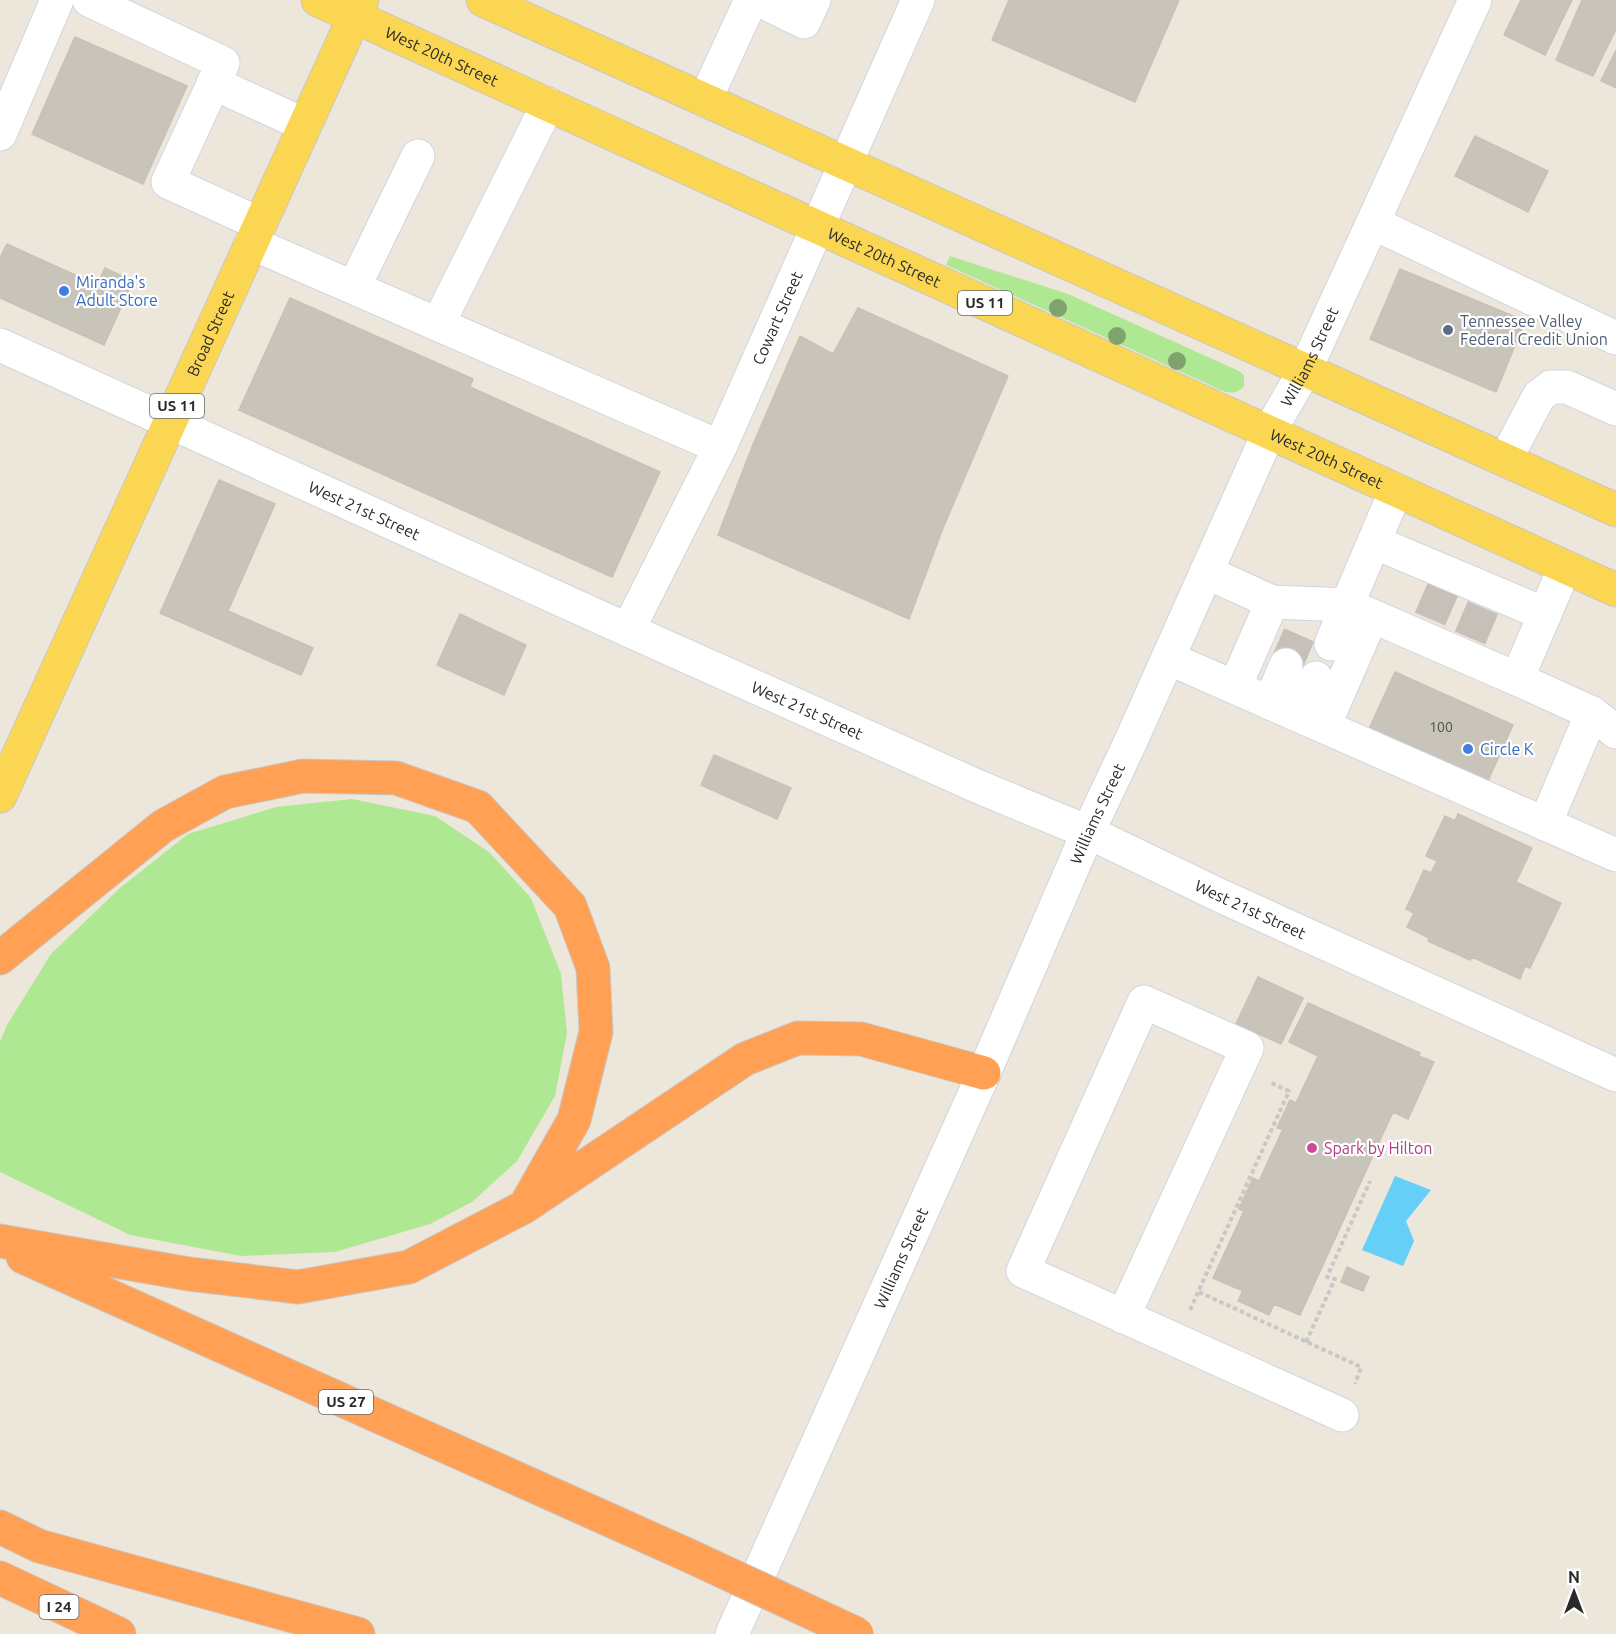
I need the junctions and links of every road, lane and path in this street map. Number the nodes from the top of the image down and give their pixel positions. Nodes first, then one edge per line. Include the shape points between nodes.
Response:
1 (57, 0) edge
2 (89, 0) edge
3 (318, 0) edge
4 (483, 0) edge
5 (752, 0) edge
6 (759, 0) edge
7 (814, 0) edge
8 (918, 0) edge
9 (1475, 0) edge
10 (358, 8) edge
11 (142, 11) edge
12 (213, 83) junction
13 (705, 100) junction
14 (548, 104) junction
15 (305, 125) junction
16 (0, 134) edge
17 (418, 156) dead end
18 (846, 163) junction
19 (1373, 224) junction
20 (818, 227) junction
21 (256, 233) junction
22 (354, 287) junction
23 (438, 324) junction
24 (1616, 338) edge
25 (0, 345) edge
26 (1305, 370) junction
27 (1616, 409) edge
28 (170, 422) junction
29 (1269, 432) junction
30 (720, 447) junction
31 (1505, 460) junction
32 (1396, 490) junction
33 (1616, 510) edge
34 (1374, 542) junction
35 (1565, 567) junction
36 (1206, 572) junction
37 (1616, 590) edge
38 (1272, 602) junction
39 (1359, 611) junction
40 (1545, 614) junction
41 (628, 630) junction
42 (1331, 644) tunnel mouth
43 (1168, 658) junction
44 (1286, 665) tunnel mouth
45 (1316, 678) tunnel mouth
46 (1517, 680) junction
47 (1235, 687) junction
48 (1270, 703) junction
49 (1312, 721) junction
50 (1604, 723) edge
51 (0, 796) edge
52 (1545, 824) junction
53 (1088, 832) junction
54 (1613, 847) edge
55 (0, 958) edge
56 (984, 1073) junction
57 (1616, 1075) edge
58 (1289, 1091) dead end
59 (1370, 1181) dead end
60 (524, 1207) junction
61 (0, 1241) edge
62 (0, 1247) edge
63 (1199, 1292) dead end
64 (1123, 1317) junction
65 (1176, 1341) junction
66 (1306, 1342) junction
67 (1342, 1415) joint
68 (0, 1527) edge
69 (0, 1578) edge
70 (119, 1634) edge
71 (358, 1634) edge
72 (732, 1634) edge
73 (857, 1634) edge

1 - 16 street
2 - 11 street
3 - 10 main road, West 20th Street
4 - 13 main road
5 - 13 street
6 - 7 street via 804,22
8 - 18 street, Cowart Street
9 - 19 street, Williams Street
10 - 14 main road, West 20th Street / US 11
10 - 15 main road, Broad Street / US 11
11 - 12 street via 223,63
12 - 15 street
12 - 21 street via 168,182
13 - 18 main road
14 - 20 main road, West 20th Street / US 11
14 - 23 street
15 - 21 main road, Broad Street / US 11
17 - 22 street
18 - 20 street, Cowart Street
18 - 26 main road
19 - 24 street
19 - 26 street, Williams Street
20 - 29 main road, West 20th Street / US 11
20 - 30 street, Cowart Street
21 - 22 street
21 - 28 main road, Broad Street / US 11
22 - 23 street
23 - 30 street
25 - 28 street, West 21st Street
26 - 29 street, Williams Street
26 - 31 main road
27 - 31 street via 1567,387 1551,387 1539,396
28 - 41 street, West 21st Street
28 - 51 main road, Broad Street / US 11
29 - 32 main road, West 20th Street / US 11
29 - 36 street, Williams Street
30 - 41 street, Cowart Street
31 - 33 main road
32 - 34 street
32 - 35 main road, West 20th Street / US 11
34 - 39 street
34 - 40 street via 1487,598
35 - 37 main road, West 20th Street / US 11
35 - 40 street
36 - 38 street
36 - 43 street, Williams Street
38 - 39 street via 1307,617
38 - 47 street
39 - 42 street
39 - 46 street via 1426,629 1466,647
39 - 49 street
40 - 46 street
41 - 53 street, West 21st Street
43 - 47 street
43 - 53 street, Williams Street
44 - 48 street
45 - 49 street
46 - 50 street
47 - 48 street
48 - 49 street
49 - 52 street
50 - 52 street
52 - 54 street
53 - 56 street, Williams Street
53 - 57 street, West 21st Street
55 - 60 highway via 163,826 225,792 303,776 396,778 478,807 570,906 593,968 596,1032 574,1120
56 - 60 highway via 861,1039 798,1038 745,1059
56 - 72 street, Williams Street
58 - 65 path
59 - 66 path via 1327,1276 1335,1279
60 - 61 highway via 409,1267 298,1287 189,1274
62 - 73 highway, US 27, bridge
63 - 66 path
64 - 64 street via 1247,1048 1144,1002 1023,1271
64 - 65 street
65 - 67 street
66 - 67 path via 1361,1367
68 - 71 highway via 39,1546
69 - 70 highway, I 24

